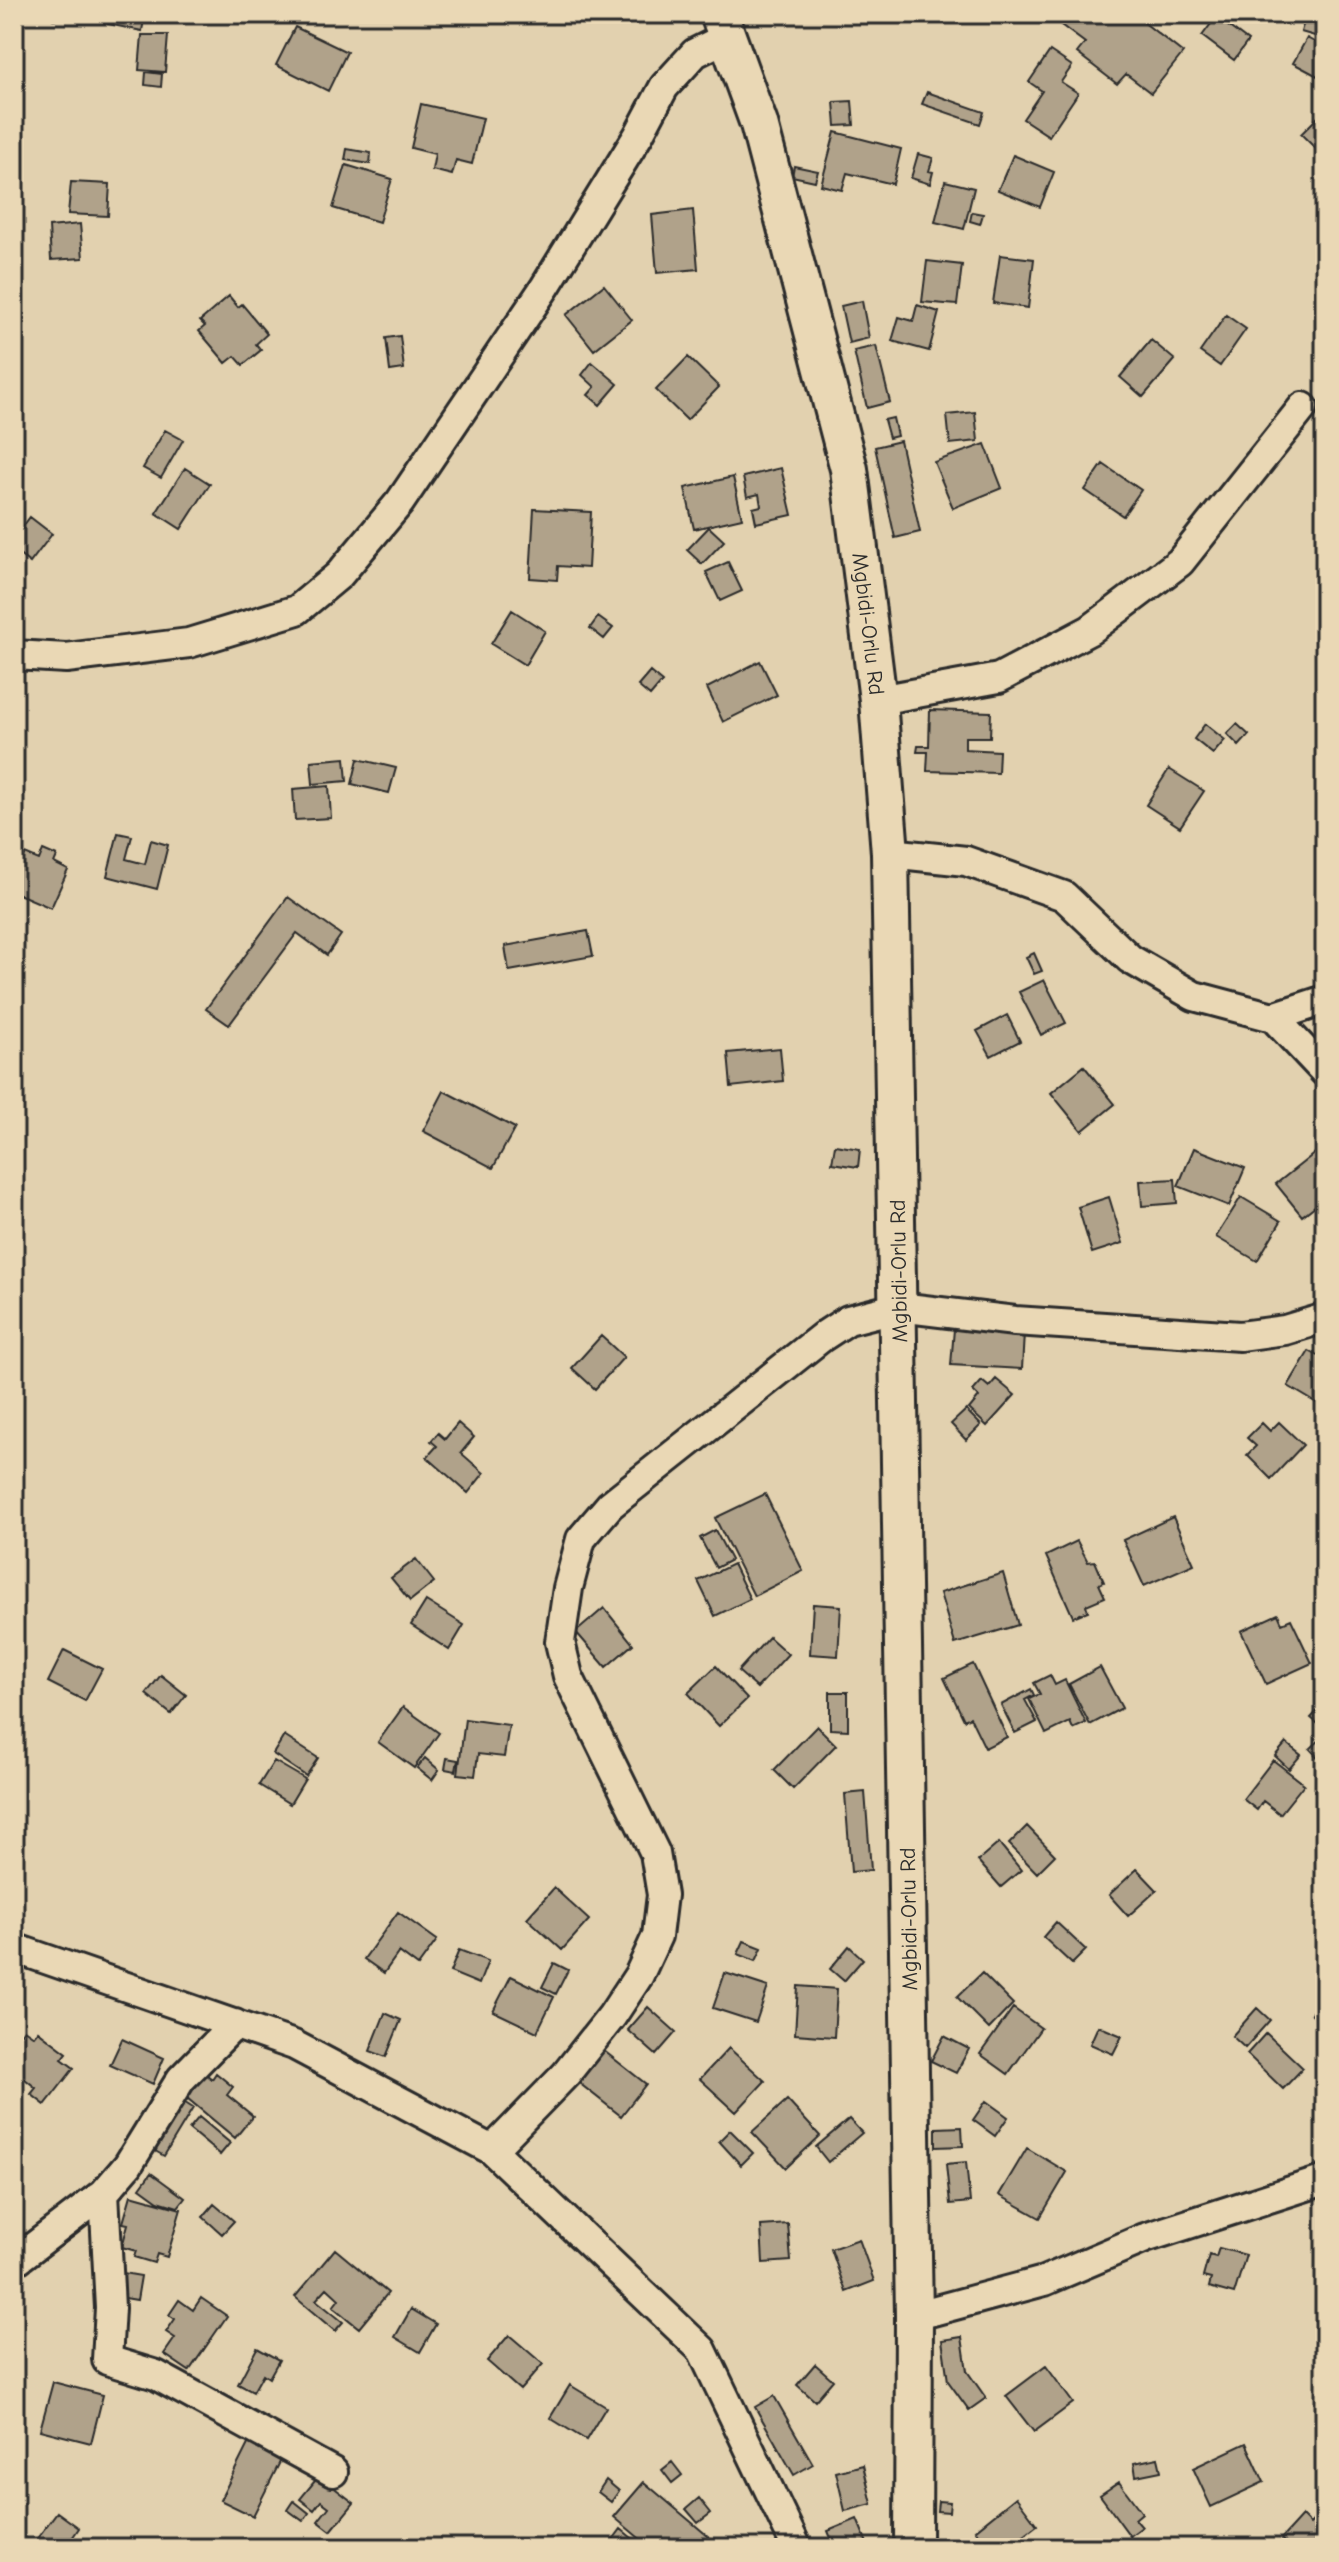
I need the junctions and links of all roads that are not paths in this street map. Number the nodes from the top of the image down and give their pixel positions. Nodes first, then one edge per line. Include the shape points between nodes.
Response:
1 (724, 27) edge
2 (1303, 407) dead end
3 (14, 655) edge
4 (878, 700) junction
5 (890, 853) junction
6 (1325, 1000) edge
7 (1273, 1017) junction
8 (1325, 1072) edge
9 (899, 1307) junction
10 (1325, 1318) edge
11 (14, 1948) edge
12 (235, 2024) junction
13 (492, 2150) junction
14 (1325, 2180) edge
15 (104, 2193) junction
16 (14, 2262) edge
17 (914, 2316) junction
18 (333, 2472) dead end
19 (797, 2548) edge
20 (913, 2548) edge

1 - 3 street via 719,41 695,53 664,87 545,287 400,502 339,575 297,610 189,643 66,658
1 - 4 main road, Mgbidi-Orlu Rd via 759,124 849,469
2 - 4 street via 1180,562 1090,630 999,678
4 - 5 main road, Mgbidi-Orlu Rd
5 - 7 street via 966,861 1064,896 1130,959 1194,996
5 - 9 main road, Mgbidi-Orlu Rd
6 - 7 street
7 - 8 street
9 - 10 street via 1015,1321 1240,1336
9 - 13 street via 848,1320 822,1337 610,1505 581,1539 560,1642 568,1676 655,1853 662,1895 657,1936 612,2016 566,2074
9 - 17 main road, Mgbidi-Orlu Rd
11 - 12 street
12 - 13 street via 294,2045
12 - 15 street via 181,2079 128,2165
13 - 19 street via 702,2350
14 - 17 street via 1145,2238 1044,2281
15 - 16 street
15 - 18 street via 107,2360 156,2375
17 - 20 main road, Mgbidi-Orlu Rd

